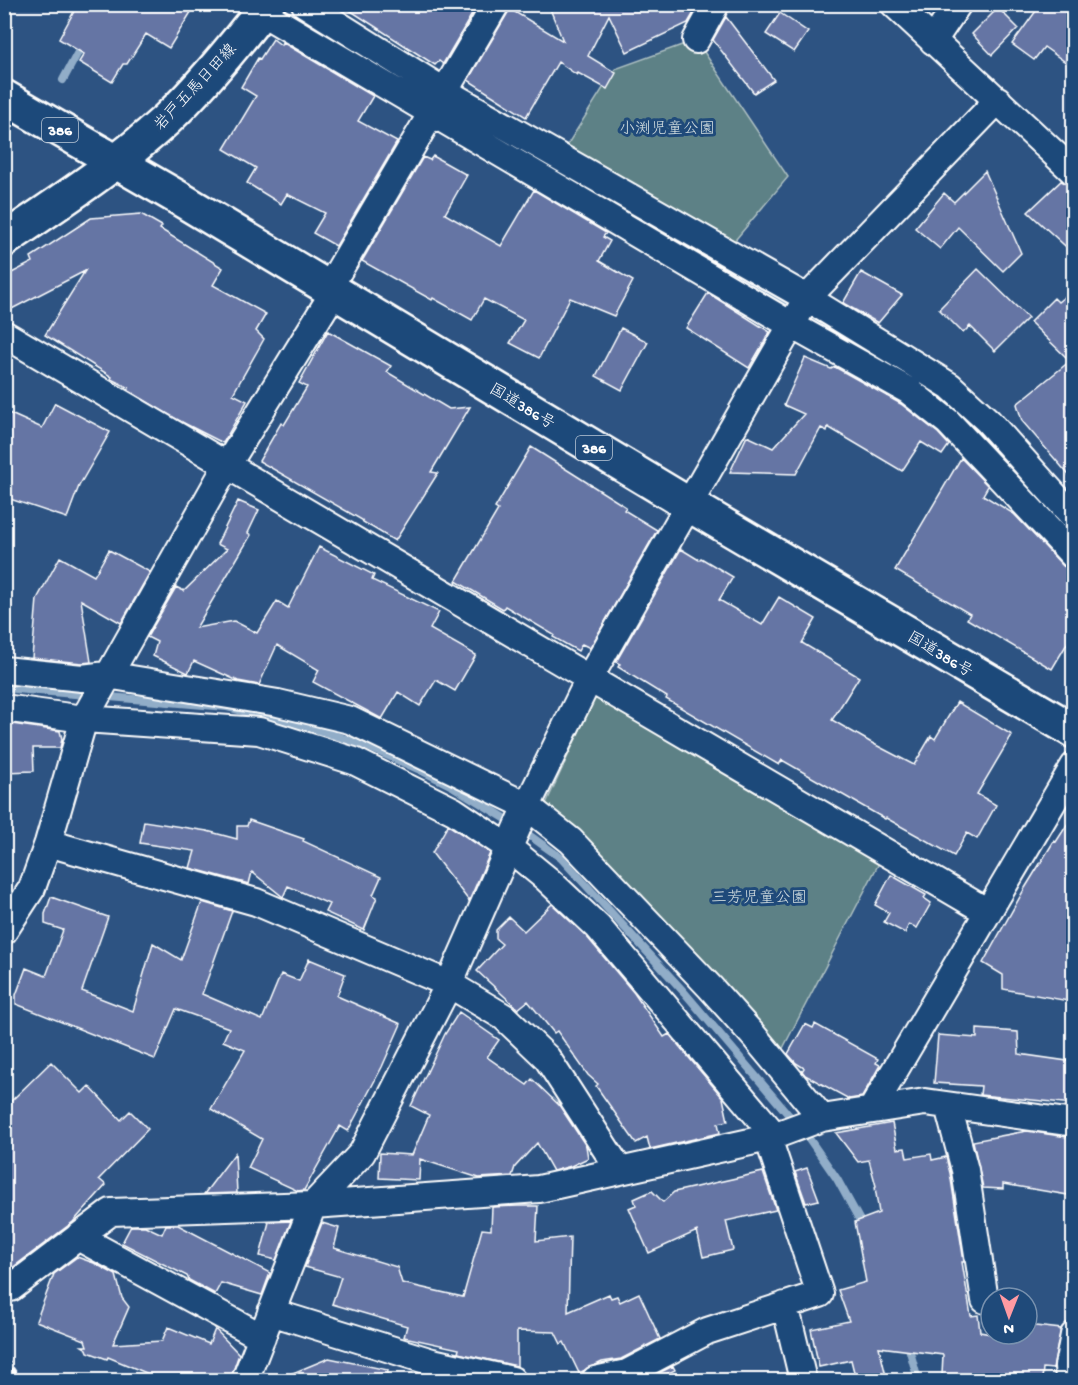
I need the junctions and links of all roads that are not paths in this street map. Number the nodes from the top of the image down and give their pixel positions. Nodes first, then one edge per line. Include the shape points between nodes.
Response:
1 (305, 4) edge
2 (496, 4) edge
3 (716, 4) edge
4 (894, 4) edge
5 (958, 4) edge
6 (264, 8) edge
7 (696, 40) dead end
8 (933, 41) junction
9 (444, 91) junction
10 (4, 97) edge
11 (998, 100) junction
12 (431, 113) junction
13 (116, 163) junction
14 (1074, 172) edge
15 (4, 240) edge
16 (331, 290) junction
17 (807, 298) junction
18 (791, 325) junction
19 (4, 333) edge
20 (226, 466) junction
21 (688, 504) junction
22 (1073, 515) edge
23 (1051, 533) junction
24 (1074, 556) edge
25 (4, 670) edge
26 (108, 675) junction
27 (590, 677) junction
28 (4, 708) edge
29 (84, 719) junction
30 (1074, 731) edge
31 (1074, 766) edge
32 (527, 806) junction
33 (48, 843) junction
34 (509, 848) junction
35 (986, 911) junction
36 (4, 931) edge
37 (450, 984) junction
38 (948, 1106) junction
39 (872, 1109) junction
40 (822, 1118) junction
41 (1074, 1123) edge
42 (771, 1137) junction
43 (620, 1171) junction
44 (313, 1205) junction
45 (78, 1237) junction
46 (4, 1280) edge
47 (983, 1286) edge
48 (785, 1305) junction
49 (271, 1312) junction
50 (1074, 1335) edge
51 (262, 1337) junction
52 (245, 1380) edge
53 (512, 1380) edge
54 (595, 1380) edge
55 (803, 1380) edge
56 (1069, 1380) edge

1 - 9 street
2 - 9 street
3 - 7 street
4 - 8 street
5 - 8 street
6 - 12 street
6 - 13 main road, 岩戸五馬日田線 via 192,94
8 - 11 street
9 - 12 street
9 - 17 street
10 - 13 main road, 国道386号 / 386
11 - 14 street
11 - 17 street
12 - 16 street
12 - 18 street
13 - 15 main road, 岩戸五馬日田線
13 - 16 main road, 国道386号 / 386
16 - 20 street
16 - 21 main road, 国道386号 / 386
17 - 18 street
17 - 22 street via 950,386 988,421
18 - 21 street
18 - 23 street via 909,391 948,422
19 - 20 street
20 - 26 street
20 - 27 street
21 - 27 street
21 - 30 main road, 国道386号 / 386
22 - 23 street
23 - 24 street
25 - 26 street via 82,678
26 - 29 street
26 - 32 street via 278,703 350,720
27 - 32 street
27 - 35 street
28 - 29 street
29 - 33 street
29 - 34 street via 259,731 354,761 454,811
31 - 35 street
32 - 34 street
32 - 40 street via 571,841 710,987
33 - 36 street via 32,888
33 - 37 street via 256,902
34 - 37 street
34 - 42 street via 598,927
35 - 39 street
37 - 43 street via 504,1017 547,1058
37 - 44 street via 362,1153
38 - 39 street via 925,1102
38 - 41 street
38 - 47 street via 965,1170
39 - 40 street
40 - 42 street
42 - 43 street
42 - 48 street via 820,1294
43 - 44 street via 539,1189
44 - 45 street via 111,1212
44 - 49 street
45 - 46 street via 11,1288
45 - 51 street
48 - 54 street via 707,1331 627,1372
48 - 55 street
49 - 51 street
49 - 53 street via 432,1362
50 - 56 street
51 - 52 street

